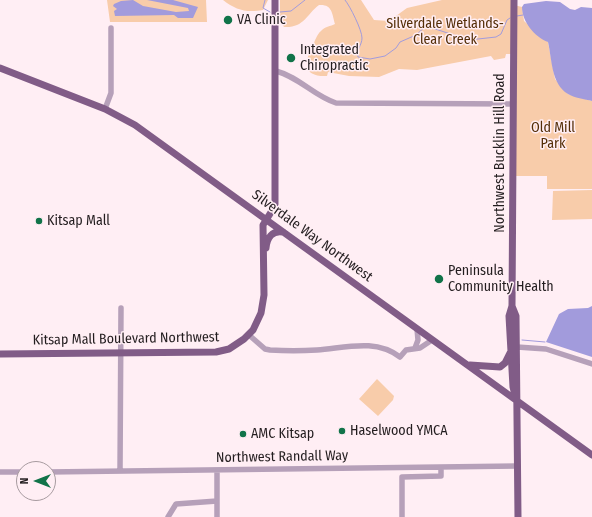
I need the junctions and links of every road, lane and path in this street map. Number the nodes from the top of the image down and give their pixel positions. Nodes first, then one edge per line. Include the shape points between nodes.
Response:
1 (275, 0) edge
2 (514, 1) edge
3 (111, 28) dead end
4 (0, 68) edge
5 (276, 71) junction
6 (513, 104) junction
7 (105, 110) junction
8 (266, 219) junction
9 (284, 232) junction
10 (263, 260) junction
11 (512, 306) junction
12 (120, 308) dead end
13 (417, 329) junction
14 (249, 335) junction
15 (510, 336) junction
16 (432, 340) junction
17 (517, 347) junction
18 (415, 348) junction
19 (510, 351) junction
20 (120, 353) junction
21 (0, 354) edge
22 (468, 364) junction
23 (592, 364) edge
24 (516, 399) junction
25 (592, 455) edge
26 (517, 466) junction
27 (441, 467) junction
28 (217, 470) junction
29 (120, 471) junction
30 (0, 472) edge
31 (16, 472) edge
32 (56, 472) edge
33 (217, 501) junction
34 (168, 517) edge
35 (217, 517) edge
36 (402, 517) edge
37 (518, 517) edge

1 - 5 main road, Kitsap Mall Boulevard Northwest
2 - 6 main road, Northwest Bucklin Hill Road
3 - 7 street via 111,93
4 - 7 main road, Silverdale Way Northwest
5 - 6 street via 289,75 320,97 336,103
5 - 8 main road, Kitsap Mall Boulevard Northwest via 275,204
6 - 11 main road, Northwest Bucklin Hill Road
7 - 8 main road, Silverdale Way Northwest via 162,143
8 - 9 main road, Silverdale Way Northwest
8 - 10 main road, Kitsap Mall Boulevard Northwest via 263,227
9 - 10 main road via 276,232 268,238
9 - 13 main road, Silverdale Way Northwest
10 - 14 main road, Kitsap Mall Boulevard Northwest via 263,305 258,322
11 - 15 main road, Northwest Bucklin Hill Road via 509,316
11 - 17 main road, Northwest Bucklin Hill Road via 516,316
12 - 20 street
13 - 16 main road, Silverdale Way Northwest
13 - 18 street via 418,340
14 - 18 street via 265,349 276,350 306,351 377,346 391,350 400,357 406,350
14 - 20 main road, Kitsap Mall Boulevard Northwest via 234,346 218,352
15 - 17 main road, Northwest Bucklin Hill Road
15 - 19 main road, Northwest Bucklin Hill Road
16 - 18 street via 420,348
16 - 22 main road, Silverdale Way Northwest
17 - 23 street via 546,349
17 - 24 main road, Northwest Bucklin Hill Road
19 - 22 main road via 508,359 500,367
19 - 24 main road, Northwest Bucklin Hill Road via 512,386
20 - 21 main road, Kitsap Mall Boulevard Northwest
20 - 29 street
22 - 24 main road, Silverdale Way Northwest
24 - 25 main road, Silverdale Way Northwest
24 - 26 main road, Northwest Bucklin Hill Road
26 - 27 street, Northwest Randall Way
26 - 37 main road, Northwest Bucklin Hill Road
27 - 28 street, Northwest Randall Way
27 - 36 street via 441,476 402,477
28 - 29 street, Northwest Randall Way
28 - 33 street
29 - 32 street, Northwest Randall Way
30 - 31 street
33 - 34 street via 176,504
33 - 35 street

